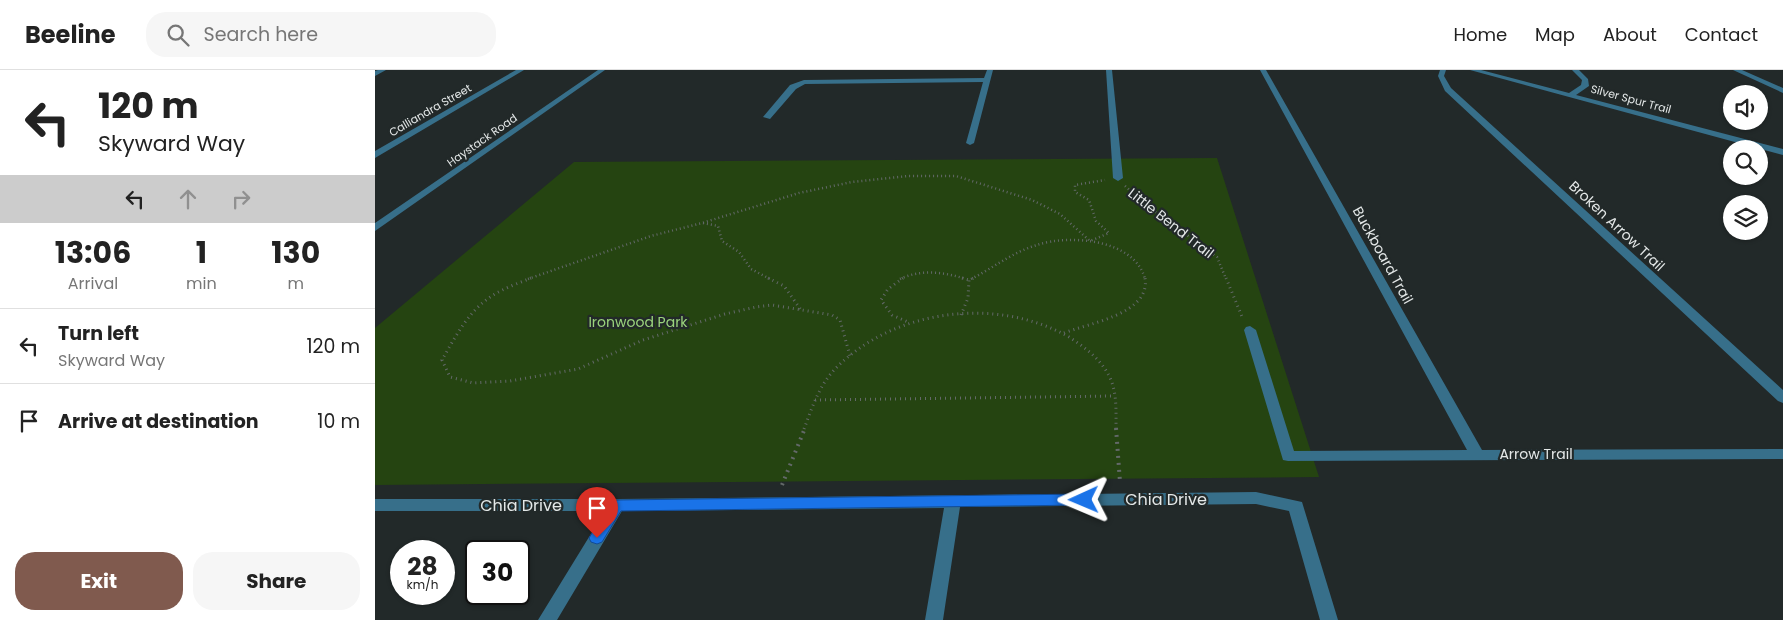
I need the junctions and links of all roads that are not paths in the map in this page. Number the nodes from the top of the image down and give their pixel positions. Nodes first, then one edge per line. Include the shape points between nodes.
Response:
1 (383, 70) edge
2 (521, 70) edge
3 (602, 70) edge
4 (990, 70) edge
5 (1109, 70) edge
6 (1263, 70) edge
7 (1443, 70) edge
8 (1473, 70) edge
9 (1575, 70) edge
10 (1736, 70) edge
11 (375, 74) edge
12 (987, 80) junction
13 (1783, 91) edge
14 (1571, 95) junction
15 (767, 117) dead end
16 (970, 143) dead end
17 (1783, 152) edge
18 (375, 155) edge
19 (1118, 178) road end
20 (375, 228) edge
21 (1250, 330) road end
22 (1783, 398) edge
23 (1477, 454) junction
24 (1783, 454) edge
25 (953, 501) junction
26 (375, 506) edge
27 (617, 506) junction
28 (547, 620) edge
29 (933, 620) edge
30 (1329, 620) edge

1 - 11 street
2 - 18 street, Calliandra Street
3 - 20 street, Haystack Road
4 - 12 street
5 - 19 street, Little Bend Trail
6 - 23 street, Buckboard Trail
7 - 22 street, Broken Arrow Trail via 1441,76 1448,89
8 - 14 street, Silver Spur Trail
9 - 14 street via 1585,79 1585,86
10 - 13 street
12 - 15 street via 870,78 804,82 793,87
12 - 16 street
14 - 17 street, Silver Spur Trail
21 - 23 street, Arrow Trail via 1288,456
23 - 24 street, Arrow Trail
25 - 27 street, Chia Drive
25 - 29 street
25 - 30 street, Chia Drive via 1256,498 1296,506
26 - 27 street, Chia Drive
27 - 28 street

